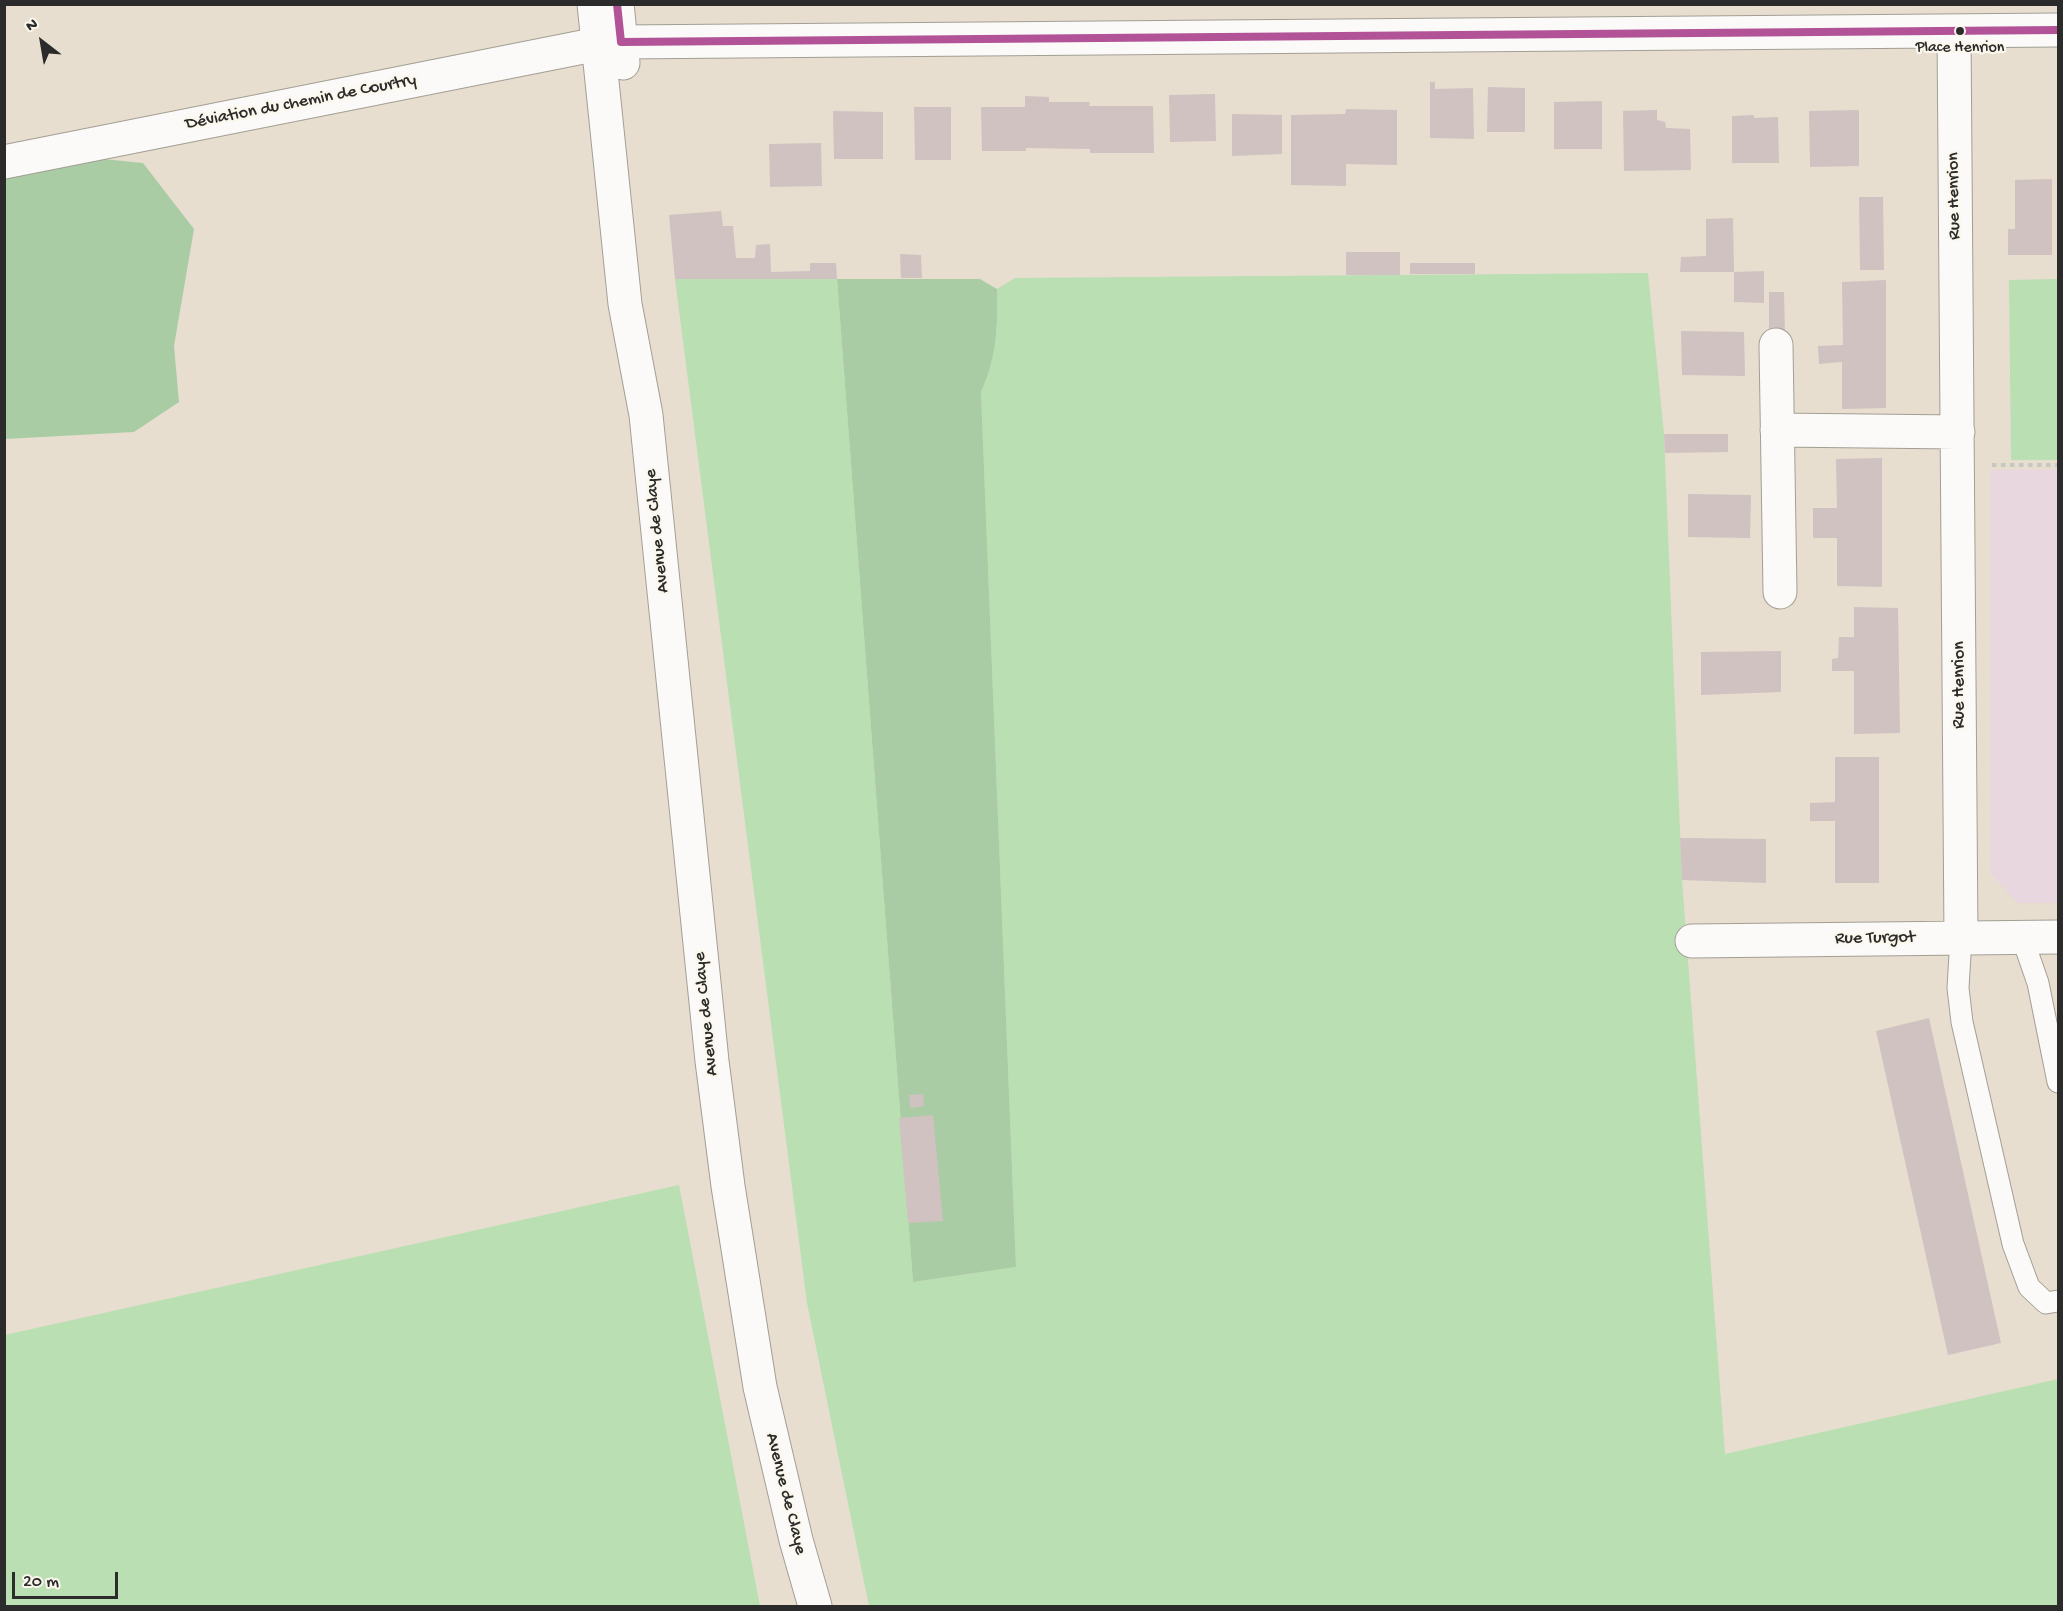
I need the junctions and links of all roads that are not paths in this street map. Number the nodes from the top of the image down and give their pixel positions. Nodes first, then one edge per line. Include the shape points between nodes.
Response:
1 (594, 4) edge
2 (617, 4) edge
3 (1919, 18) edge
4 (2050, 22) edge
5 (1954, 32) junction
6 (610, 43) junction
7 (4, 162) edge
8 (1776, 345) dead end
9 (1777, 430) junction
10 (1958, 432) junction
11 (1780, 592) dead end
12 (2022, 937) junction
13 (2058, 937) edge
14 (1961, 938) junction
15 (1692, 941) dead end
16 (2058, 1082) edge
17 (2058, 1301) edge
18 (815, 1606) edge

1 - 6 street, Avenue de Claye
2 - 6 street, Avenue de Claye
3 - 5 street, Déviation du chemin de Courtry
3 - 6 street, Déviation du chemin de Courtry
4 - 5 street, Déviation du chemin de Courtry
5 - 10 street, Rue Henrion
6 - 7 street, Déviation du chemin de Courtry
6 - 18 street, Avenue de Claye via 646,303 646,415 728,1186 760,1387
8 - 9 street
9 - 10 street
9 - 11 street
10 - 14 street, Rue Henrion
12 - 13 street, Rue Turgot
12 - 14 street, Rue Turgot
12 - 16 lane via 2038,983
14 - 15 street, Rue Turgot
14 - 17 lane via 1958,988 1962,1022 2013,1244 2029,1287 2046,1303

